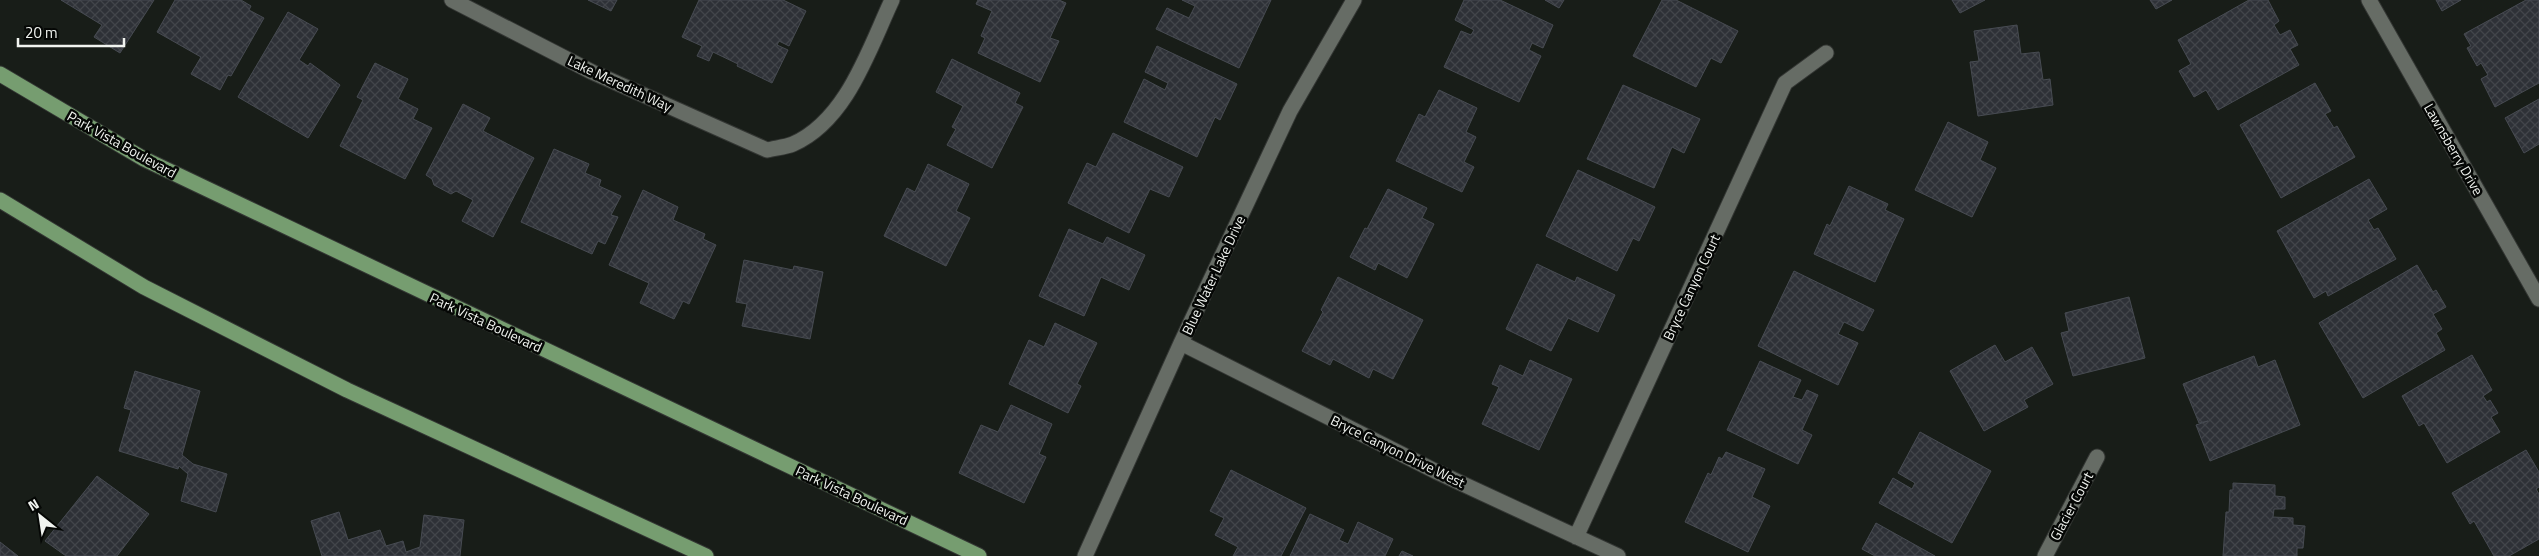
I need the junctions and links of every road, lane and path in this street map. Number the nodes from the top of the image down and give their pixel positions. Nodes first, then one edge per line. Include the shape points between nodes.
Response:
1 (452, 0) edge
2 (892, 0) edge
3 (1354, 0) edge
4 (2369, 0) edge
5 (1826, 53) dead end
6 (0, 74) edge
7 (0, 200) edge
8 (2539, 299) edge
9 (1180, 343) junction
10 (2098, 457) dead end
11 (1576, 537) junction
12 (706, 556) edge
13 (979, 556) edge
14 (1085, 556) edge
15 (1618, 556) edge
16 (2045, 556) edge

1 - 2 street, Lake Meredith Way via 592,72 767,150 793,144 824,124 844,100
3 - 9 street, Blue Water Lake Drive via 1290,111
4 - 8 street, Lawnsberry Drive
5 - 11 street, Bryce Canyon Court via 1785,83
6 - 13 main road, Park Vista Boulevard via 144,159
7 - 12 main road via 144,287 347,390
9 - 11 street, Bryce Canyon Drive West via 1437,472
9 - 14 street, Blue Water Lake Drive
10 - 16 street, Glacier Court
11 - 15 street, Bryce Canyon Drive West

